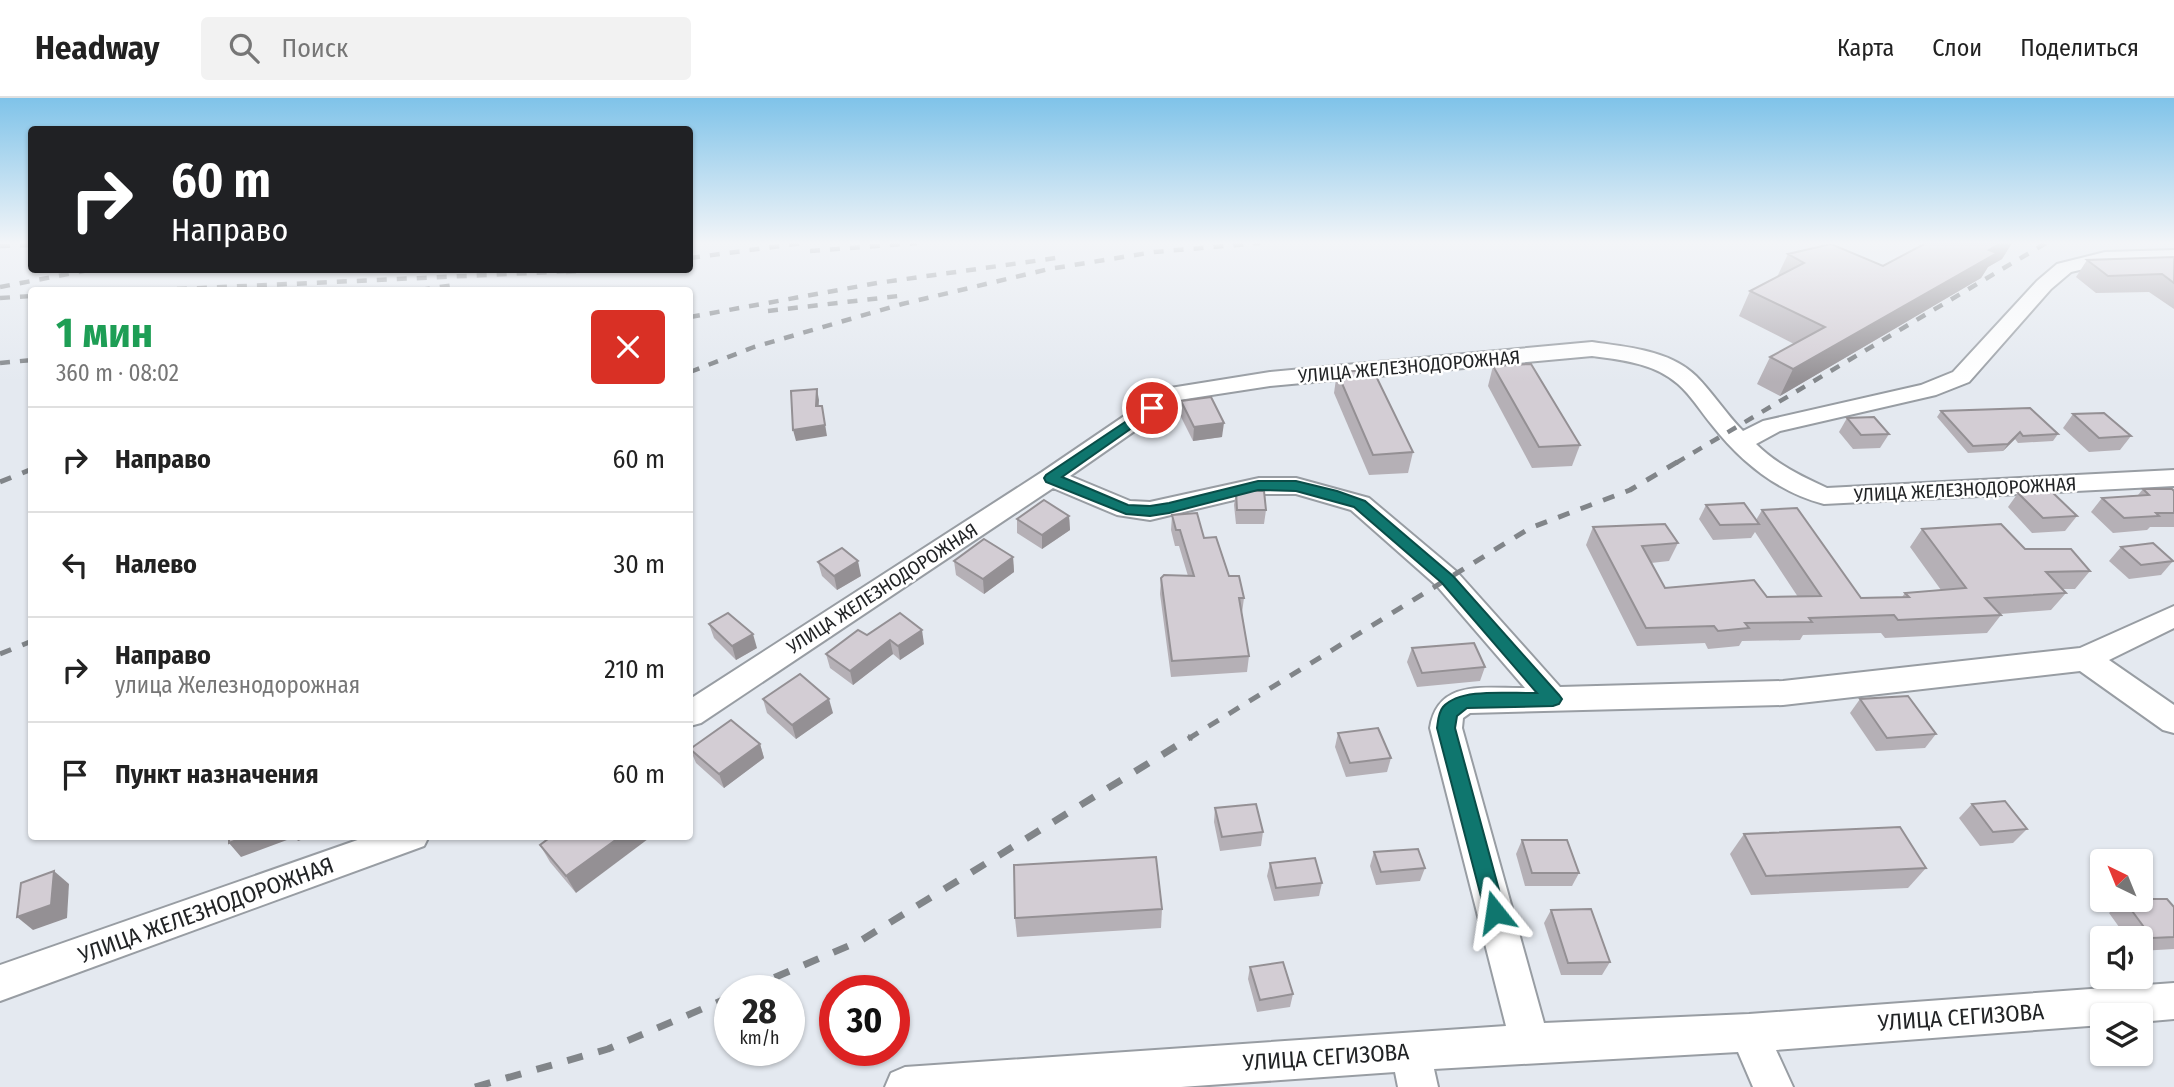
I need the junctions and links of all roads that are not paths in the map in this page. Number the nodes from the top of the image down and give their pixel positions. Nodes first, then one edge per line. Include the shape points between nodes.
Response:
1 (2040, 289) edge
2 (1740, 442) junction
3 (1051, 478) junction
4 (2173, 479) edge
5 (2174, 616) edge
6 (2085, 659) junction
7 (1553, 699) junction
8 (693, 712) edge
9 (2174, 721) edge
10 (401, 840) edge
11 (0, 982) edge
12 (2174, 1001) edge
13 (1749, 1032) junction
14 (1530, 1043) junction
15 (1414, 1069) edge
16 (905, 1087) edge
17 (1773, 1087) edge

1 - 2 street via 1961,377 1928,390 1772,426
2 - 3 street, УЛИЦА ЖЕЛЕЗНОДОРОЖНАЯ via 1686,379 1664,365 1591,349 1270,379 1172,394
2 - 4 street, УЛИЦА ЖЕЛЕЗНОДОРОЖНАЯ via 1788,480 1824,496
3 - 7 street via 1126,509 1169,508 1258,486 1296,486 1360,504 1447,579
3 - 8 street, УЛИЦА ЖЕЛЕЗНОДОРОЖНАЯ
5 - 6 street
6 - 7 street via 1783,693
6 - 9 street
7 - 14 street via 1463,701 1448,713 1446,728
10 - 11 street, УЛИЦА ЖЕЛЕЗНОДОРОЖНАЯ
12 - 13 street, УЛИЦА СЕГИЗОВА
13 - 14 street, УЛИЦА СЕГИЗОВА
13 - 17 street
14 - 15 street, УЛИЦА СЕГИЗОВА
15 - 16 street, УЛИЦА СЕГИЗОВА

